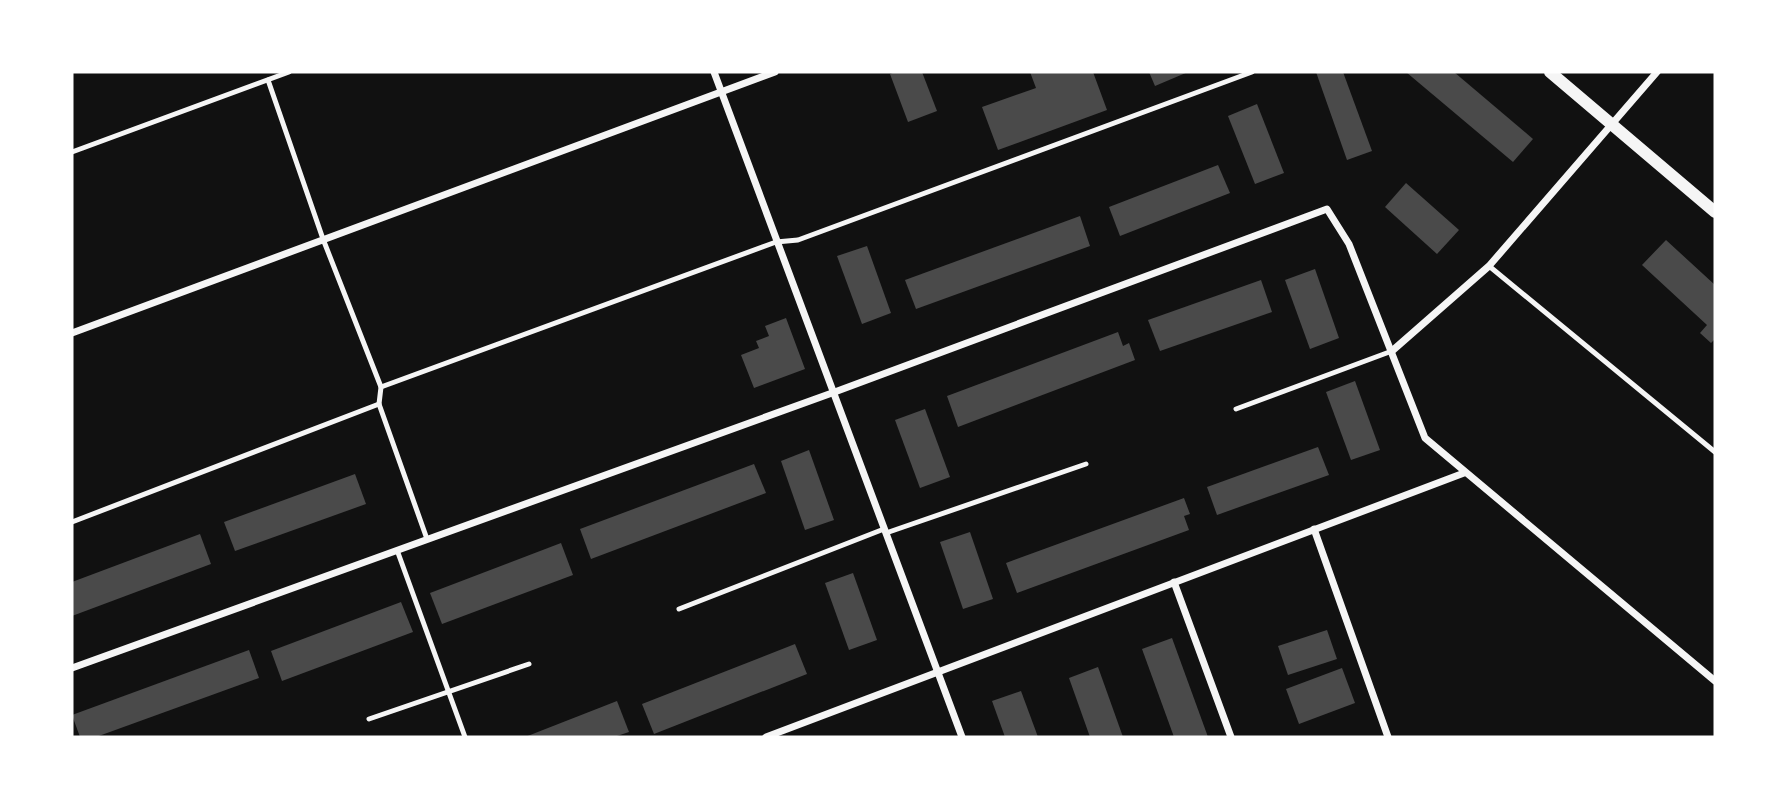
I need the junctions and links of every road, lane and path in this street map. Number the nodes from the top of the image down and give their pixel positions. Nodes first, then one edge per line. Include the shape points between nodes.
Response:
1 (289, 72) edge
2 (714, 72) edge
3 (775, 72) edge
4 (1252, 72) edge
5 (1550, 72) edge
6 (1657, 72) edge
7 (268, 80) junction
8 (721, 91) junction
9 (1612, 124) junction
10 (72, 152) edge
11 (1715, 212) edge
12 (323, 239) junction
13 (776, 243) junction
14 (1489, 266) junction
15 (72, 333) edge
16 (1392, 351) junction
17 (381, 387) junction
18 (832, 393) junction
19 (379, 404) junction
20 (1236, 409) dead end
21 (1715, 452) edge
22 (1086, 464) dead end
23 (1464, 473) junction
24 (72, 522) edge
25 (1314, 529) junction
26 (885, 531) junction
27 (427, 539) junction
28 (397, 550) junction
29 (1174, 582) junction
30 (679, 608) dead end
31 (529, 664) dead end
32 (72, 668) edge
33 (939, 671) junction
34 (1715, 681) edge
35 (449, 692) junction
36 (369, 719) dead end
37 (465, 737) edge
38 (765, 737) edge
39 (962, 737) edge
40 (1231, 737) edge
41 (1388, 737) edge

1 - 7 lane
2 - 8 street
3 - 8 street
4 - 13 lane via 798,240
5 - 9 street
6 - 9 street
7 - 10 lane
7 - 12 lane
8 - 12 street
8 - 13 street
9 - 11 street
9 - 14 street
12 - 15 street
12 - 17 lane
13 - 17 lane
13 - 18 street
14 - 16 street
14 - 21 lane
16 - 18 street via 1349,244 1326,209
16 - 20 lane
16 - 23 street via 1425,438
17 - 19 lane
18 - 26 street
18 - 27 street
19 - 24 lane
19 - 27 lane
22 - 26 lane
23 - 25 street
23 - 34 street
25 - 29 street
25 - 41 street
26 - 30 lane
26 - 33 street
27 - 28 street
28 - 32 street
28 - 35 lane
29 - 33 street
29 - 40 street
31 - 35 lane
33 - 38 street
33 - 39 street
35 - 36 lane
35 - 37 lane

